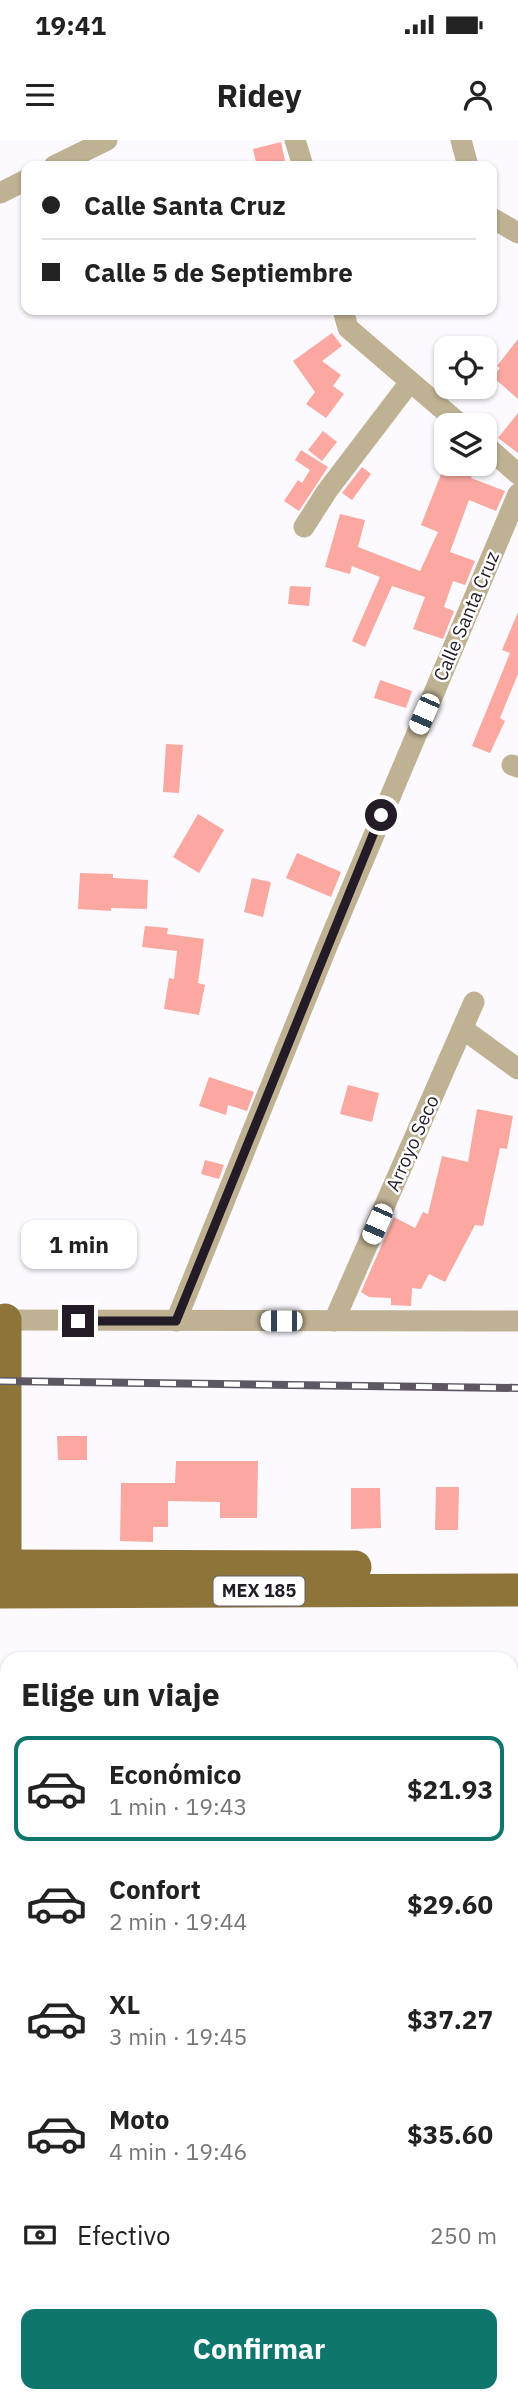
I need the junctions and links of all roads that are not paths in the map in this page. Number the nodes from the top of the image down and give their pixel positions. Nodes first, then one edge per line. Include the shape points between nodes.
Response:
1 (107, 140) edge
2 (295, 140) edge
3 (461, 140) edge
4 (64, 161) edge
5 (301, 161) edge
6 (467, 161) edge
7 (21, 182) edge
8 (0, 193) edge
9 (497, 221) edge
10 (518, 233) edge
11 (344, 315) edge
12 (410, 382) junction
13 (447, 413) edge
14 (497, 456) edge
15 (518, 474) edge
16 (518, 494) edge
17 (304, 527) dead end
18 (474, 1002) dead end
19 (463, 1029) junction
20 (518, 1069) edge
21 (3, 1320) edge
22 (176, 1321) junction
23 (334, 1321) junction
24 (518, 1321) edge
25 (518, 1568) edge
26 (1, 1576) edge
27 (518, 1590) edge

1 - 4 street
2 - 5 street
3 - 6 street
7 - 8 street
9 - 10 street
11 - 12 street via 348,328
12 - 13 street
12 - 17 street
14 - 15 street
16 - 22 street, Calle Santa Cruz via 328,944
18 - 19 street, Arroyo Seco
19 - 20 street
19 - 23 street, Arroyo Seco
21 - 22 street
21 - 26 main road
22 - 23 street
23 - 24 street
25 - 26 main road, MEX 185
26 - 27 main road, MEX 185

